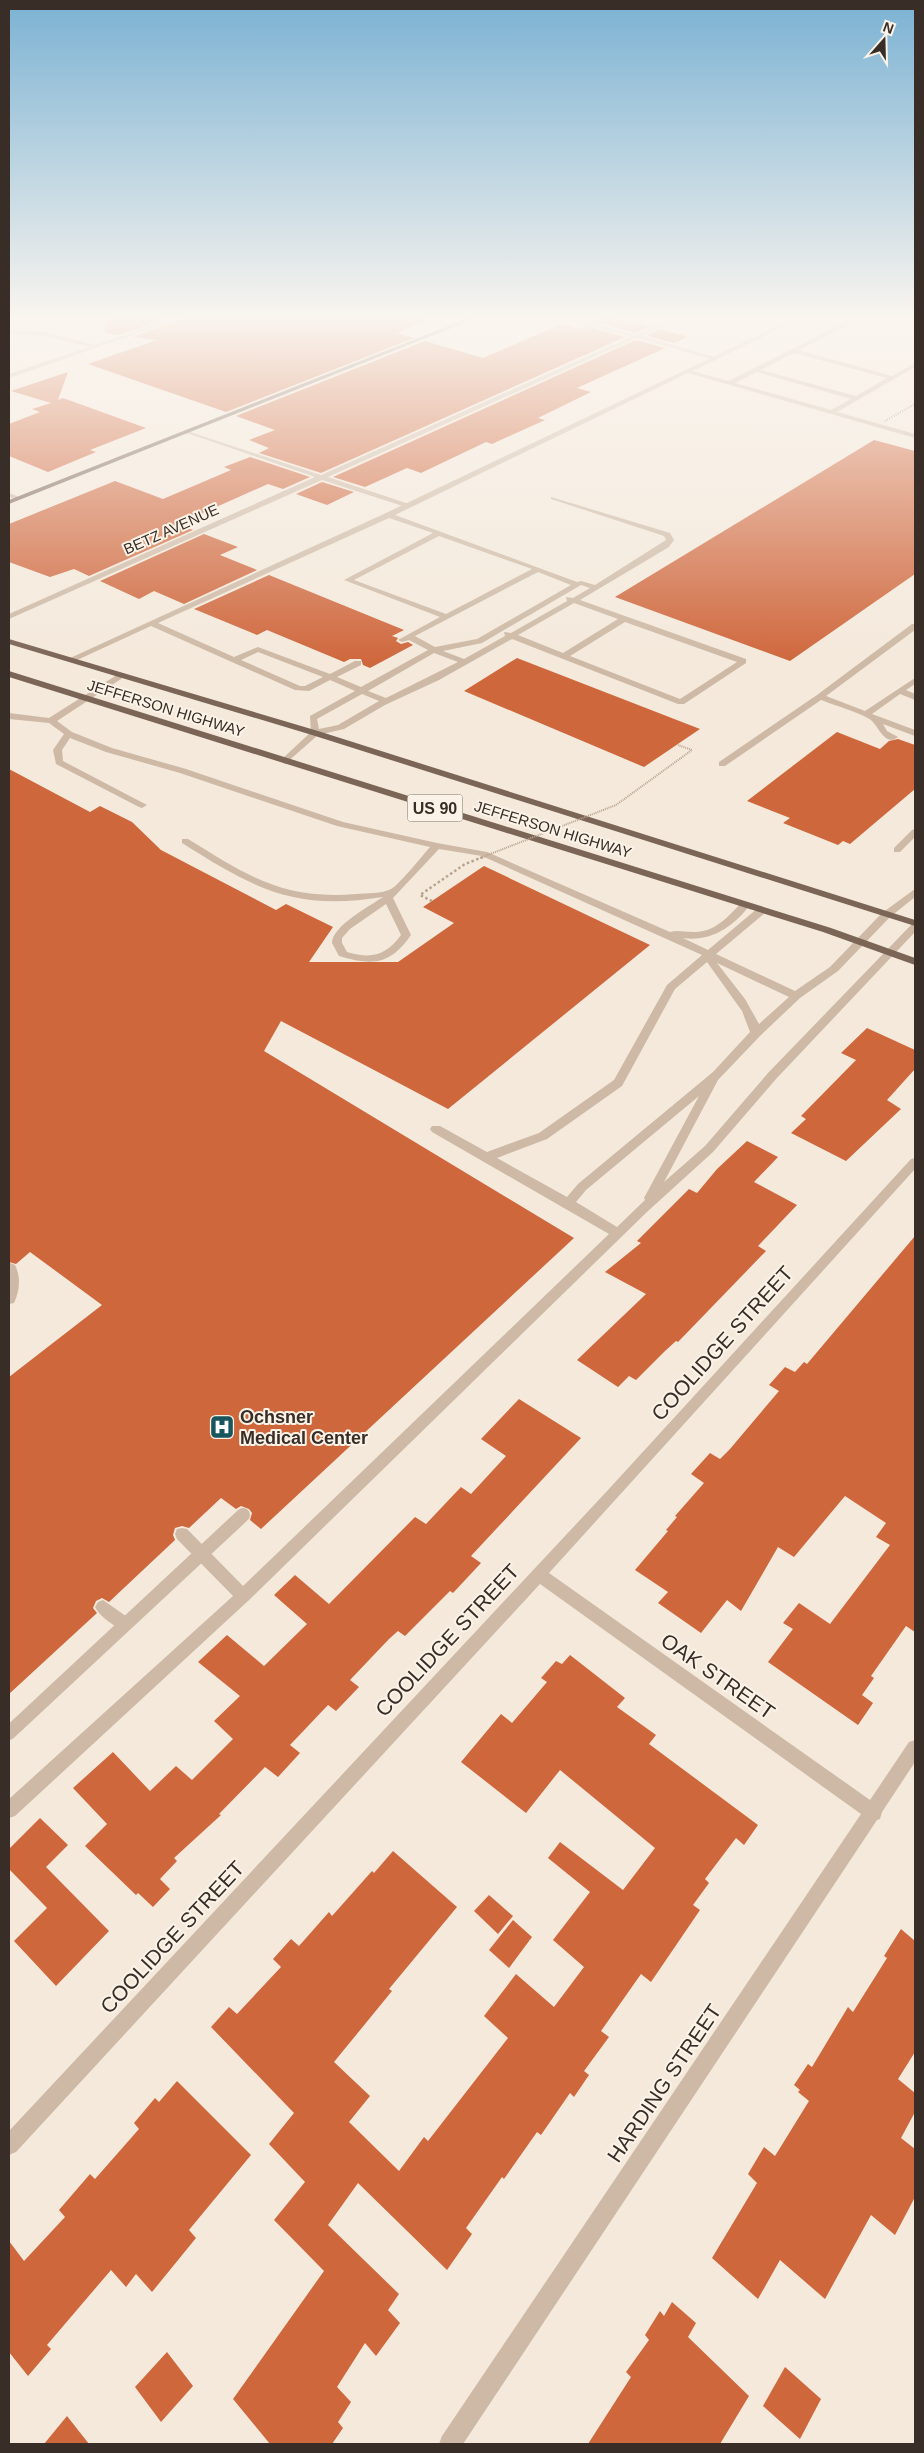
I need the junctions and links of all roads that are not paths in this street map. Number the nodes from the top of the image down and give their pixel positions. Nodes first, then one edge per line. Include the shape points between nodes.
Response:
1 (185, 433) edge
2 (193, 433) edge
3 (416, 433) edge
4 (557, 433) edge
5 (318, 477) junction
6 (9, 495) edge
7 (17, 498) junction
8 (553, 498) dead end
9 (9, 502) edge
10 (406, 506) junction
11 (389, 515) junction
12 (439, 533) junction
13 (538, 568) junction
14 (576, 584) junction
15 (596, 588) junction
16 (559, 596) junction
17 (573, 600) junction
18 (444, 616) junction
19 (9, 618) edge
20 (624, 619) junction
21 (151, 623) junction
22 (915, 626) edge
23 (498, 630) junction
24 (512, 635) junction
25 (9, 641) edge
26 (434, 650) junction
27 (564, 656) junction
28 (72, 659) junction
29 (233, 660) junction
30 (464, 662) junction
31 (358, 663) dead end
32 (9, 674) edge
33 (123, 675) junction
34 (330, 677) junction
35 (915, 680) edge
36 (361, 691) junction
37 (900, 691) junction
38 (820, 697) junction
39 (915, 697) edge
40 (87, 699) junction
41 (385, 701) junction
42 (9, 716) edge
43 (871, 716) junction
44 (51, 721) junction
45 (315, 733) junction
46 (69, 734) junction
47 (915, 734) edge
48 (894, 737) dead end
49 (284, 761) junction
50 (722, 764) dead end
51 (142, 805) dead end
52 (915, 832) edge
53 (185, 841) dead end
54 (437, 846) junction
55 (897, 850) dead end
56 (915, 892) edge
57 (391, 895) junction
58 (745, 905) junction
59 (762, 910) junction
60 (886, 915) junction
61 (915, 923) edge
62 (915, 927) edge
63 (662, 933) junction
64 (862, 943) junction
65 (888, 953) junction
66 (708, 955) junction
67 (915, 962) edge
68 (796, 996) junction
69 (756, 1033) junction
70 (717, 1075) junction
71 (436, 1129) dead end
72 (486, 1157) junction
73 (915, 1162) edge
74 (568, 1203) junction
75 (644, 1208) junction
76 (619, 1234) junction
77 (10, 1268) dead end
78 (9, 1299) edge
79 (243, 1515) dead end
80 (182, 1534) dead end
81 (538, 1574) junction
82 (243, 1596) junction
83 (103, 1607) dead end
84 (125, 1624) junction
85 (9, 1732) edge
86 (915, 1748) edge
87 (9, 1810) edge
88 (874, 1813) junction
89 (9, 2146) edge
90 (450, 2444) edge

1 - 7 main road
2 - 5 street
3 - 5 street, BETZ AVENUE
4 - 10 street
5 - 10 street
5 - 19 street, BETZ AVENUE
6 - 7 street
7 - 9 main road
8 - 15 street via 667,535 670,540
10 - 11 street
11 - 12 street
11 - 21 street
12 - 13 street
12 - 18 street via 348,580
13 - 14 street
13 - 18 street
14 - 15 street
14 - 16 street
15 - 17 street
16 - 17 street
16 - 23 street
17 - 20 street
17 - 24 street
18 - 26 street via 405,638
20 - 27 street
20 - 27 street via 743,661 681,702
21 - 28 street
21 - 29 street
22 - 38 street
23 - 24 street
23 - 26 street via 479,640
24 - 27 street
24 - 30 street
25 - 28 main road, JEFFERSON HIGHWAY / US 90
26 - 30 street
26 - 36 street
28 - 33 main road, JEFFERSON HIGHWAY / US 90
29 - 34 street via 258,649
29 - 34 street via 298,688 306,689
30 - 41 street
31 - 34 street
32 - 40 main road, JEFFERSON HIGHWAY / US 90
33 - 40 street
33 - 45 main road, JEFFERSON HIGHWAY / US 90
34 - 36 street
35 - 37 street
36 - 41 street
36 - 45 street via 313,718
37 - 39 street
37 - 43 street
38 - 43 street
38 - 50 street
40 - 44 street
40 - 49 main road, JEFFERSON HIGHWAY / US 90
41 - 45 street via 341,727
42 - 44 street
43 - 47 street
43 - 48 street via 884,733
44 - 46 street
45 - 49 street
45 - 60 main road, JEFFERSON HIGHWAY / US 90
46 - 51 street via 59,743 56,755 59,762
46 - 54 street via 109,750 183,771 340,824
49 - 58 main road, JEFFERSON HIGHWAY / US 90
52 - 55 street
53 - 57 street via 244,878 273,890 338,898
54 - 57 street
54 - 63 street via 484,854
56 - 60 street
57 - 57 street via 346,927 337,943 343,954 360,960 377,960 396,950 406,935
58 - 59 main road, JEFFERSON HIGHWAY / US 90
58 - 63 street via 725,927 717,931 692,936
59 - 64 main road, JEFFERSON HIGHWAY / US 90
59 - 66 street
60 - 61 main road, JEFFERSON HIGHWAY / US 90
60 - 64 street
62 - 65 street
63 - 66 street
64 - 65 main road, JEFFERSON HIGHWAY / US 90
64 - 68 street via 834,969
65 - 67 main road, JEFFERSON HIGHWAY / US 90
65 - 75 street via 772,1076 709,1149
66 - 68 street
66 - 69 street via 714,967 744,1001 754,1019
66 - 72 street via 671,987 618,1083 543,1136
68 - 69 street
69 - 70 street
70 - 74 street via 582,1187
70 - 75 street
71 - 72 street
72 - 74 street
73 - 81 street, COOLIDGE STREET
74 - 76 street
75 - 76 street
76 - 82 street
77 - 78 street via 13,1273
79 - 84 street, bridge
80 - 82 street
81 - 88 street, OAK STREET
81 - 89 street, COOLIDGE STREET
82 - 87 street
83 - 84 street
84 - 85 street, bridge
86 - 88 street, HARDING STREET
88 - 90 street, HARDING STREET

